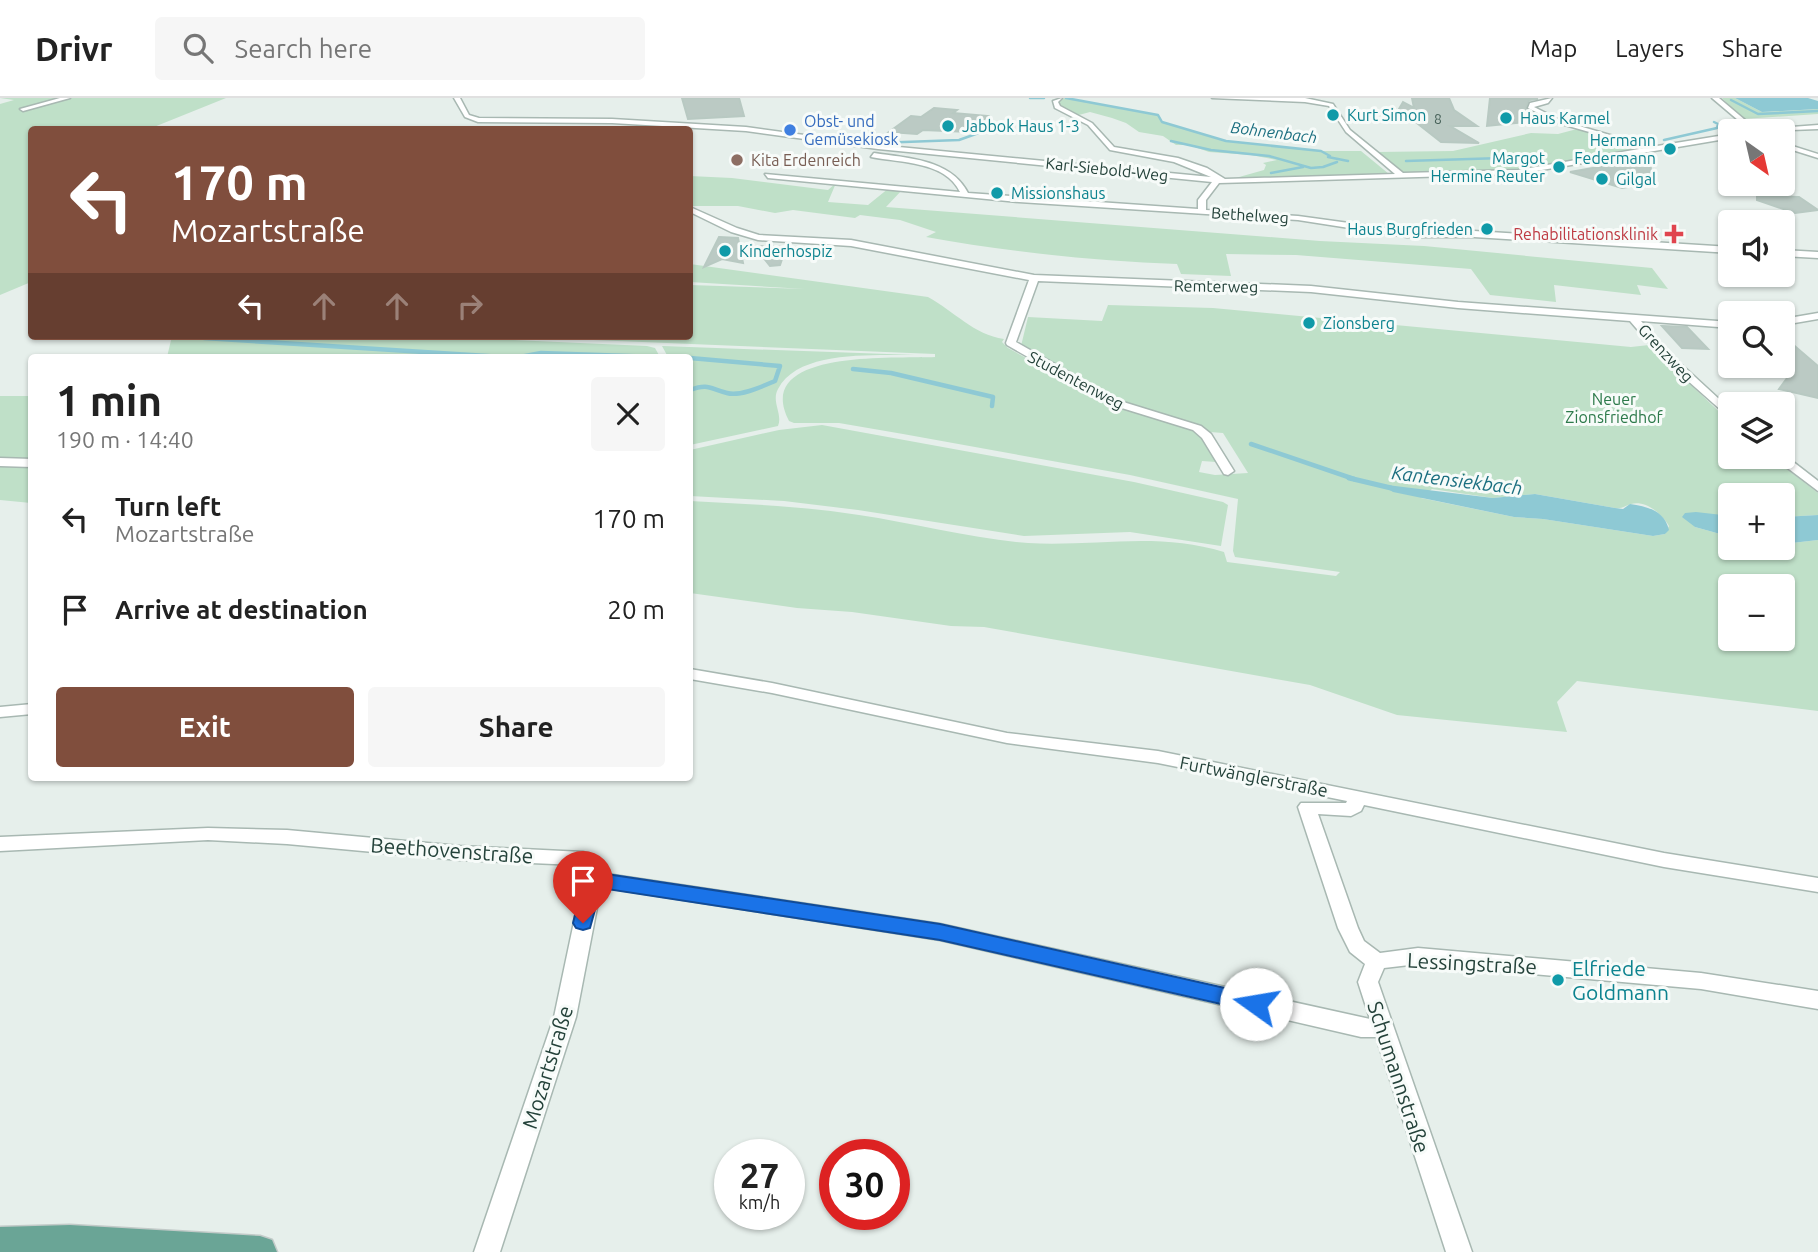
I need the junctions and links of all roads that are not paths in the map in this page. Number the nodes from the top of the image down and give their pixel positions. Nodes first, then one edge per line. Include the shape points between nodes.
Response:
1 (68, 98) edge
2 (457, 98) edge
3 (1059, 98) edge
4 (1216, 98) edge
5 (1549, 98) edge
6 (1715, 98) edge
7 (23, 109) dead end
8 (1740, 119) edge
9 (483, 120) junction
10 (474, 126) edge
11 (1818, 127) edge
12 (1796, 129) edge
13 (1718, 138) edge
14 (862, 145) junction
15 (1653, 149) junction
16 (1796, 149) edge
17 (1818, 156) edge
18 (768, 176) dead end
19 (1402, 176) junction
20 (1217, 180) junction
21 (965, 195) junction
22 (693, 210) edge
23 (1202, 211) junction
24 (708, 216) junction
25 (693, 218) edge
26 (1718, 249) edge
27 (1795, 254) edge
28 (1818, 255) edge
29 (1034, 278) junction
30 (1818, 316) edge
31 (1633, 318) junction
32 (1795, 320) edge
33 (1718, 324) edge
34 (1718, 404) edge
35 (0, 462) edge
36 (28, 463) edge
37 (1795, 469) edge
38 (1228, 471) dead end
39 (1818, 487) edge
40 (693, 677) edge
41 (28, 709) edge
42 (0, 712) edge
43 (1356, 796) junction
44 (0, 844) edge
45 (593, 879) junction
46 (1818, 885) edge
47 (1376, 961) junction
48 (1818, 1000) edge
49 (1381, 1028) junction
50 (0, 1243) edge
51 (260, 1252) edge
52 (487, 1252) edge
53 (1459, 1252) edge

1 - 7 street
2 - 9 street via 468,117
3 - 20 street via 1057,107 1090,124 1112,149 1189,165
4 - 19 street via 1331,105 1348,131
5 - 15 street via 1531,108 1560,122
6 - 8 street
9 - 10 street
9 - 14 street, Karl-Siebold-Weg via 622,121 746,129
11 - 12 street
13 - 15 street, Karl-Siebold-Weg
14 - 20 street, Karl-Siebold-Weg
14 - 21 street via 859,149 866,153 953,174
15 - 19 street, Karl-Siebold-Weg via 1518,172
16 - 17 street
18 - 21 street, Bethelweg
19 - 20 street, Karl-Siebold-Weg
20 - 23 street via 1202,200
21 - 23 street, Bethelweg
22 - 24 street, Remterweg
23 - 26 street, Bethelweg via 1311,219 1407,234
24 - 25 street
24 - 29 street, Remterweg via 758,237 851,243
27 - 28 street
29 - 31 street, Remterweg via 1298,289
29 - 38 street, Studentenweg via 1012,343 1116,403 1197,428
30 - 32 street
31 - 33 street, Remterweg
31 - 34 street, Grenzweg
35 - 36 street
37 - 39 street
40 - 43 street, Furtwänglerstraße via 785,691 1007,738 1158,757
41 - 42 street
43 - 46 street, Furtwänglerstraße via 1664,860
43 - 47 street via 1351,810 1307,807 1348,928 1357,946
44 - 45 street, Beethovenstraße via 155,835 276,836 583,859
45 - 49 street via 940,932
45 - 52 street, Mozartstraße via 565,1017
47 - 48 street, Lessingstraße via 1418,956 1701,981
47 - 49 street, Schumannstraße via 1368,982
49 - 53 street, Schumannstraße
50 - 51 main road via 70,1241

